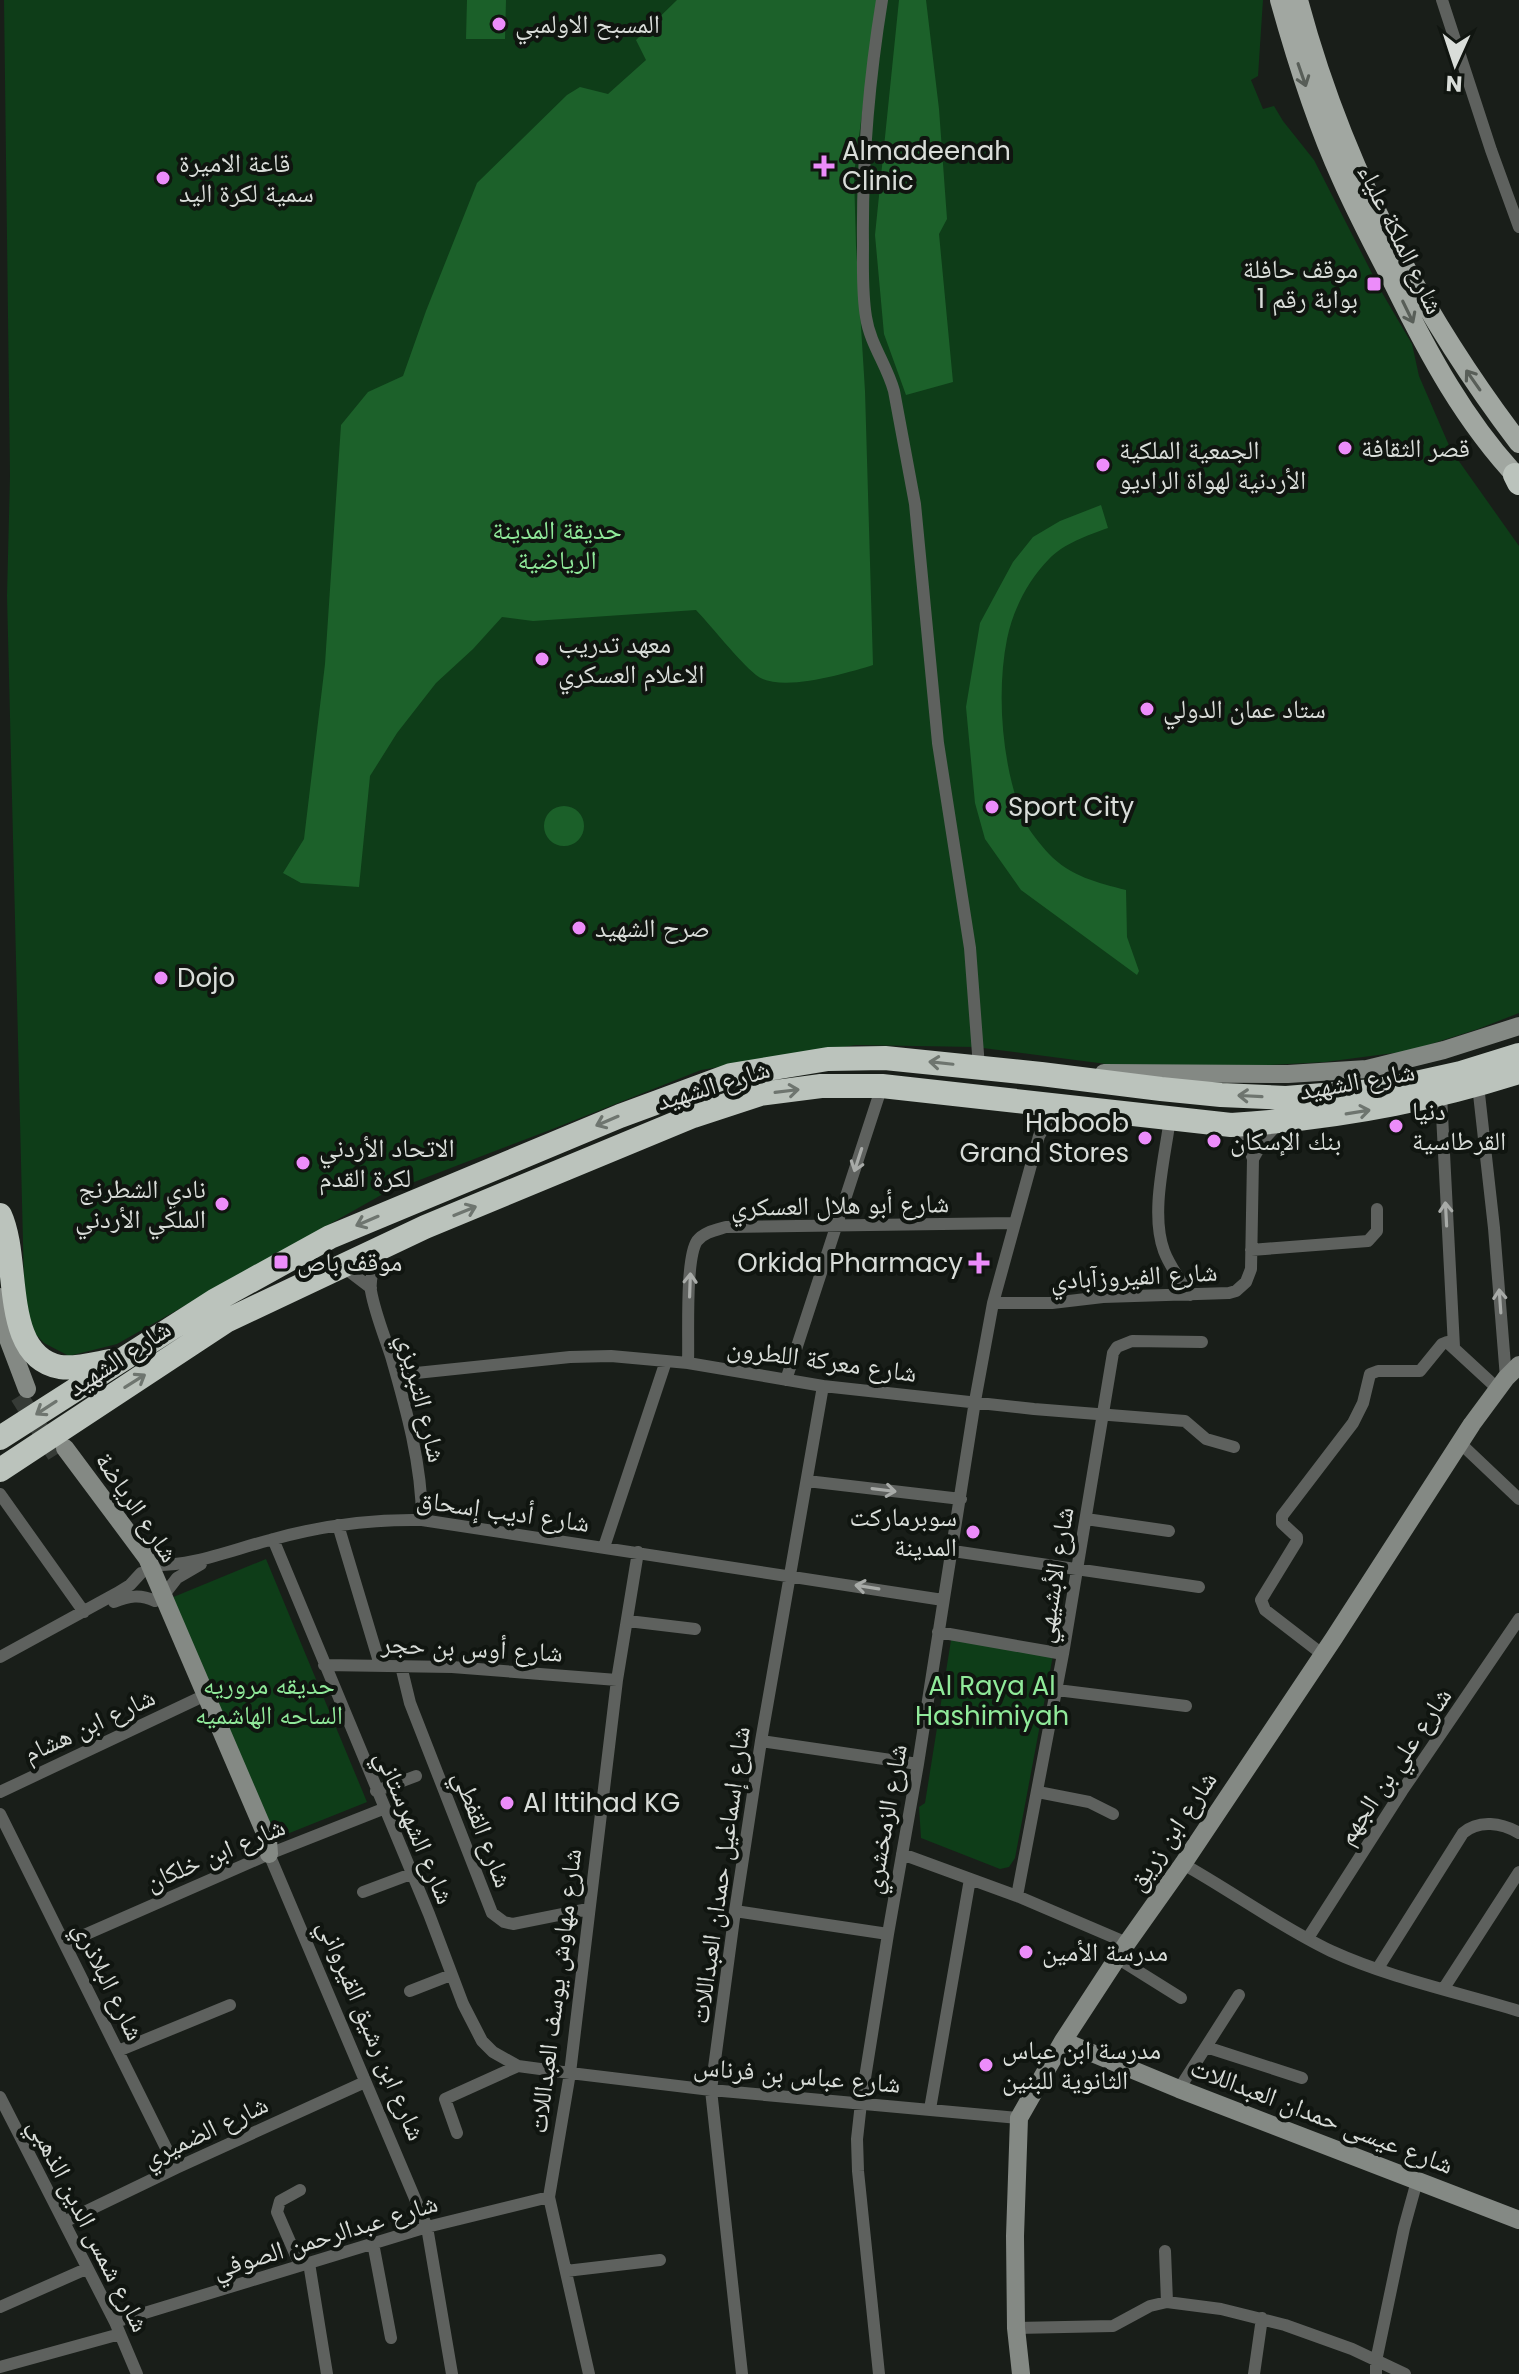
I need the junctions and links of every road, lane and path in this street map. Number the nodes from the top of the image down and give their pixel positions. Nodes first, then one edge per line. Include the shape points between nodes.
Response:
1 (882, 0) edge
2 (1280, 0) edge
3 (1298, 0) edge
4 (1442, 0) edge
5 (1519, 227) edge
6 (1519, 443) edge
7 (1518, 483) edge
8 (1519, 1026) edge
9 (1519, 1044) edge
10 (1519, 1055) edge
11 (979, 1067) junction
12 (1519, 1072) edge
13 (1074, 1079) junction
14 (1478, 1085) junction
15 (882, 1086) junction
16 (1328, 1094) junction
17 (1441, 1095) junction
18 (1020, 1101) junction
19 (1056, 1105) junction
20 (1170, 1118) junction
21 (1281, 1122) junction
22 (1231, 1125) junction
23 (1039, 1136) junction
24 (1253, 1159) junction
25 (1377, 1209) dead end
26 (0, 1215) edge
27 (1014, 1223) junction
28 (838, 1224) junction
29 (382, 1246) junction
30 (1251, 1250) junction
31 (337, 1267) junction
32 (371, 1288) junction
33 (1190, 1295) junction
34 (0, 1297) edge
35 (993, 1303) junction
36 (1202, 1342) dead end
37 (1454, 1347) junction
38 (0, 1350) edge
39 (120, 1359) junction
40 (666, 1361) junction
41 (688, 1363) junction
42 (397, 1375) junction
43 (1507, 1377) edge
44 (786, 1380) junction
45 (823, 1386) junction
46 (975, 1401) junction
47 (1103, 1416) junction
48 (0, 1438) edge
49 (1460, 1443) junction
50 (1234, 1447) dead end
51 (61, 1452) tunnel mouth
52 (0, 1470) edge
53 (807, 1481) junction
54 (0, 1494) edge
55 (961, 1499) junction
56 (1519, 1499) edge
57 (1086, 1519) junction
58 (422, 1520) junction
59 (338, 1525) junction
60 (1169, 1531) dead end
61 (273, 1539) junction
62 (604, 1547) junction
63 (953, 1551) junction
64 (638, 1552) junction
65 (214, 1557) junction
66 (146, 1569) junction
67 (1077, 1570) junction
68 (789, 1576) junction
69 (1199, 1587) dead end
70 (159, 1599) junction
71 (943, 1600) junction
72 (84, 1612) junction
73 (1519, 1619) edge
74 (628, 1621) junction
75 (695, 1629) dead end
76 (938, 1632) junction
77 (1063, 1654) junction
78 (1322, 1654) junction
79 (0, 1657) edge
80 (324, 1665) junction
81 (380, 1665) junction
82 (401, 1666) junction
83 (617, 1680) junction
84 (1057, 1690) junction
85 (197, 1699) junction
86 (1186, 1706) dead end
87 (761, 1741) junction
88 (918, 1764) junction
89 (416, 1776) dead end
90 (376, 1791) junction
91 (0, 1792) edge
92 (1038, 1792) junction
93 (383, 1809) junction
94 (0, 1814) edge
95 (1113, 1814) dead end
96 (1519, 1833) edge
97 (269, 1854) junction
98 (902, 1854) junction
99 (1183, 1864) junction
100 (1519, 1872) edge
101 (411, 1874) junction
102 (970, 1879) junction
103 (363, 1892) dead end
104 (1017, 1896) junction
105 (588, 1909) junction
106 (735, 1911) junction
107 (888, 1934) junction
108 (1308, 1938) junction
109 (66, 1943) junction
110 (1122, 1950) junction
111 (1378, 1968) junction
112 (451, 1975) junction
113 (1444, 1988) junction
114 (410, 1991) dead end
115 (1239, 1995) dead end
116 (1181, 1998) dead end
117 (230, 2005) dead end
118 (1519, 2011) edge
119 (1063, 2041) junction
120 (1206, 2047) junction
121 (118, 2051) junction
122 (518, 2066) junction
123 (570, 2073) junction
124 (1302, 2078) dead end
125 (365, 2082) junction
126 (1179, 2089) junction
127 (711, 2090) junction
128 (0, 2097) edge
129 (861, 2103) junction
130 (930, 2109) junction
131 (1019, 2118) junction
132 (457, 2133) dead end
133 (176, 2168) junction
134 (1417, 2181) junction
135 (300, 2190) dead end
136 (549, 2197) junction
137 (1519, 2220) edge
138 (64, 2222) junction
139 (427, 2227) junction
140 (373, 2243) junction
141 (1165, 2251) dead end
142 (660, 2260) dead end
143 (304, 2264) junction
144 (86, 2269) junction
145 (566, 2271) junction
146 (1167, 2302) junction
147 (0, 2307) edge
148 (1262, 2318) junction
149 (118, 2328) junction
150 (1016, 2328) junction
151 (391, 2338) dead end
152 (0, 2367) edge
153 (1376, 2367) edge
154 (137, 2374) edge
155 (327, 2374) edge
156 (452, 2374) edge
157 (589, 2374) edge
158 (742, 2374) edge
159 (879, 2374) edge
160 (1021, 2374) edge
161 (1254, 2374) edge
162 (1405, 2374) edge

1 - 11 street via 862,192 864,306 870,337 891,378 915,504 938,743 970,948
2 -> 7 main road, شارع الملكة علياء via 1301,75 1367,230 1439,371
6 -> 3 main road, شارع الملكة علياء via 1448,342 1379,218 1312,53
4 - 5 street
8 - 13 street via 1367,1069 1102,1073
9 - 16 highway
10 - 16 highway, شارع الشهيد via 1416,1083
11 - 13 highway, شارع الشهيد
11 -> 39 highway, شارع الشهيد via 858,1057 758,1070 701,1085 330,1237
12 - 14 highway, شارع الشهيد
16 -> 13 highway, شارع الشهيد via 1221,1095
14 - 17 highway, شارع الشهيد
43 -> 14 street
15 - 18 highway, شارع الشهيد
15 -> 28 street
29 -> 15 highway, شارع الشهيد via 693,1116 760,1094
21 -> 17 highway, شارع الشهيد
37 -> 17 street
18 - 19 highway, شارع الشهيد
18 - 23 street via 1034,1117
19 - 20 highway, شارع الشهيد
19 - 23 street, شارع الزمخشري
20 - 22 highway, شارع الشهيد
20 - 33 street via 1160,1236
21 - 22 highway, شارع الشهيد
21 - 24 street
22 - 24 street
23 - 27 street, شارع الزمخشري
24 - 30 street, شارع الفيروزآبادي
25 - 30 street via 1377,1231 1368,1241
26 - 39 highway via 17,1326 26,1345 41,1360 61,1367
27 - 28 street, شارع أبو هلال العسكري
27 - 35 street, شارع الزمخشري
41 -> 28 street, شارع أبو هلال العسكري via 691,1260 702,1236 726,1227
28 - 44 street
29 - 31 highway, شارع الشهيد
29 - 32 street
30 - 33 street, شارع الفيروزآبادي via 1249,1276 1242,1287
31 - 32 street
52 -> 31 highway, شارع الشهيد via 226,1321
32 - 42 street, شارع التبريزي
33 - 35 street, شارع الفيروزآبادي
34 - 38 street via 23,1392
35 - 46 street, شارع الزمخشري
36 - 47 street, شارع الأبشيهي via 1132,1341 1117,1347
37 - 43 street
37 - 78 street via 1445,1342 1420,1371 1370,1374 1353,1423 1282,1516 1297,1541 1261,1603
39 -> 48 highway, شارع الشهيد
40 - 41 street, شارع معركة اللطرون
40 - 42 street, شارع معركة اللطرون via 589,1356
40 - 62 street
41 - 44 street, شارع معركة اللطرون
42 - 58 street, شارع التبريزي via 420,1480
43 - 49 street, شارع ابن زريق
44 - 45 street, شارع معركة اللطرون
45 - 46 street, شارع معركة اللطرون
45 - 53 street, شارع إسماعيل حمدان العبداللات
46 - 47 street, شارع معركة اللطرون
46 - 55 street, شارع الزمخشري
47 - 50 street, شارع معركة اللطرون via 1185,1421 1206,1439
47 - 57 street, شارع الأبشيهي
49 - 56 street
49 - 78 street, شارع ابن زريق
51 - 66 street, شارع الرياضة via 143,1552
53 -> 55 street
53 - 68 street, شارع إسماعيل حمدان العبداللات
54 - 72 street
55 - 63 street, شارع الزمخشري
57 - 60 street
57 - 67 street, شارع الأبشيهي
58 - 59 street, شارع أديب إسحاق
58 - 62 street, شارع أديب إسحاق
59 - 61 street, شارع أديب إسحاق
59 - 81 street
61 - 65 street, شارع أديب إسحاق
61 - 80 street, شارع الشهرستاني
62 - 64 street, شارع أديب إسحاق
63 - 67 street
63 - 71 street, شارع الزمخشري
64 - 68 street, شارع أديب إسحاق
64 - 74 street, شارع مهاوش يوسف العبداللات
65 - 66 street, شارع أديب إسحاق
65 - 70 street, شارع أديب إسحاق via 177,1578
66 - 70 street, شارع الرياضة
66 - 72 street via 130,1585
67 - 69 street
67 - 77 street, شارع الأبشيهي
71 -> 68 street, شارع أديب إسحاق
68 - 87 street, شارع إسماعيل حمدان العبداللات
70 - 72 street via 133,1596
70 - 85 street, شارع ابن رشيق القيرواني
70 - 97 street, شارع ابن رشيق القيرواني via 268,1840
71 - 76 street, شارع الزمخشري
72 - 79 street
73 - 108 street, شارع علي بن الجهم
74 - 75 street
74 - 83 street, شارع مهاوش يوسف العبداللات
76 - 77 street
76 - 88 street, شارع الزمخشري
77 - 84 street, شارع الأبشيهي
78 - 99 street, شارع ابن زريق
80 - 81 street, شارع أوس بن حجر
80 - 90 street, شارع الشهرستاني
81 - 82 street, شارع أوس بن حجر
82 - 83 street, شارع أوس بن حجر
82 - 105 street, شارع القفطي via 410,1703 492,1913 513,1924
83 - 105 street, شارع مهاوش يوسف العبداللات
84 - 86 street
84 - 92 street, شارع الأبشيهي
85 - 91 street, شارع ابن هشام
85 - 97 street, شارع ابن رشيق القيرواني
87 - 88 street
87 - 106 street, شارع إسماعيل حمدان العبداللات
88 - 98 street, شارع الزمخشري
89 - 90 street
90 - 93 street, شارع الشهرستاني
92 - 95 street via 1089,1802
92 - 104 street, شارع الأبشيهي
93 - 97 street, شارع ابن خلكان
93 - 101 street, شارع الشهرستاني
94 - 109 street, شارع البلاذري
96 - 111 street via 1482,1824 1463,1833
97 - 109 street, شارع ابن خلكان
97 - 125 street, شارع ابن رشيق القيرواني
98 - 102 street
98 - 107 street, شارع الزمخشري
99 - 108 street
99 - 110 street, شارع ابن زريق
100 - 113 street
101 - 103 street
101 - 112 street, شارع الشهرستاني
102 - 104 street
102 - 130 street
104 - 110 street
105 - 123 street, شارع مهاوش يوسف العبداللات
106 - 107 street
106 - 127 street, شارع إسماعيل حمدان العبداللات
107 - 129 street, شارع الزمخشري
108 - 111 street
109 - 121 street, شارع البلاذري
110 - 116 street
110 - 119 street, شارع ابن زريق
111 - 113 street
112 - 114 street
112 - 122 street, شارع الشهرستاني via 482,2041
113 - 118 street
115 - 120 street
117 - 121 street
119 - 126 street, شارع عيسى حمدان العبداللات
119 - 131 street, شارع ابن زريق
120 - 124 street
120 - 126 street
121 - 133 street, شارع البلاذري
122 - 123 street, شارع الشهرستاني
122 - 132 street via 445,2099
123 - 127 street, شارع عباس بن فرناس
123 - 136 street, شارع مهاوش يوسف العبداللات
125 - 133 street, شارع الضميري
125 - 139 street, شارع ابن رشيق القيرواني
126 - 134 street, شارع عيسى حمدان العبداللات
127 - 129 street, شارع عباس بن فرناس
127 - 158 street, شارع إسماعيل حمدان العبداللات
128 - 138 street, شارع شمس الدين الذهبي
129 - 130 street, شارع عباس بن فرناس
129 - 159 street, شارع الزمخشري via 858,2171
130 - 131 street, شارع عباس بن فرناس
131 - 150 street, شارع ابن زريق
133 - 138 street, شارع الضميري
134 - 137 street, شارع عيسى حمدان العبداللات
134 - 153 street
135 - 143 street via 280,2201 277,2212
136 - 139 street, شارع عبدالرحمن الصوفي
136 - 145 street
138 - 144 street, شارع شمس الدين الذهبي
139 - 140 street, شارع عبدالرحمن الصوفي
139 - 156 street, شارع ابن رشيق القيرواني
140 - 143 street, شارع عبدالرحمن الصوفي
140 - 151 street
141 - 146 street
142 - 145 street
143 - 149 street, شارع عبدالرحمن الصوفي
143 - 155 street
144 - 147 street
144 - 149 street, شارع شمس الدين الذهبي
145 - 157 street
146 - 148 street
146 - 150 street via 1113,2326
148 - 153 street via 1303,2330
148 - 161 street
149 - 152 street, شارع عبدالرحمن الصوفي
149 - 154 street, شارع شمس الدين الذهبي
150 - 160 street, شارع ابن زريق
153 - 162 street

